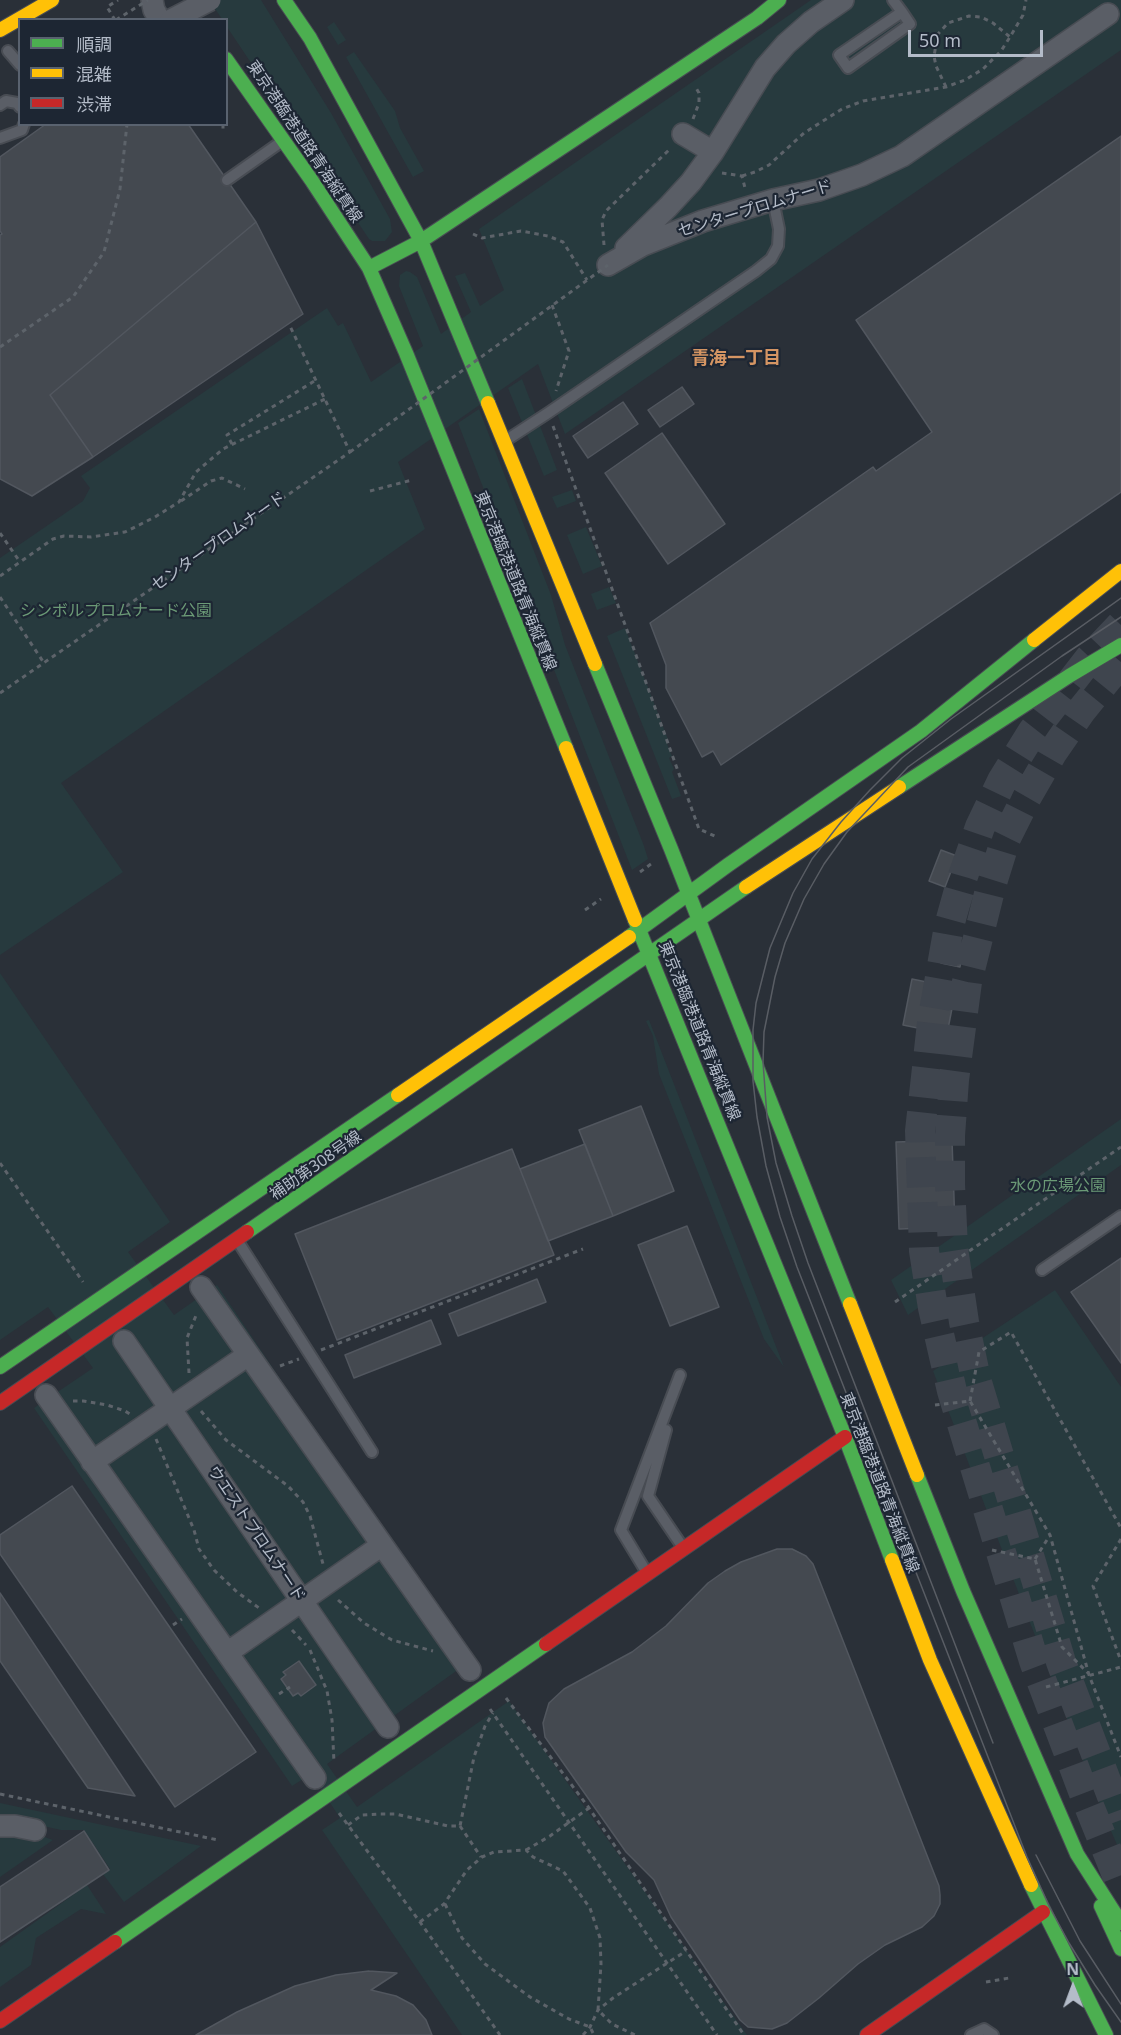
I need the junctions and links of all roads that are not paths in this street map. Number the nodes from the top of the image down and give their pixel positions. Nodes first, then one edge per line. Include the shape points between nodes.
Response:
1 (150, 0) edge
2 (185, 0) edge
3 (210, 0) edge
4 (284, 0) edge
5 (779, 0) edge
6 (843, 0) edge
7 (893, 0) edge
8 (58, 6) edge
9 (902, 12) junction
10 (1108, 14) dead end
11 (29, 18) edge
12 (159, 18) edge
13 (175, 18) edge
14 (198, 18) edge
15 (18, 23) edge
16 (0, 30) edge
17 (18, 44) edge
18 (4, 54) edge
19 (228, 62) edge
20 (18, 64) edge
21 (18, 104) edge
22 (0, 105) edge
23 (23, 126) edge
24 (683, 134) road end
25 (0, 138) edge
26 (284, 141) junction
27 (709, 158) junction
28 (227, 180) dead end
29 (773, 200) junction
30 (419, 223) junction
31 (422, 241) junction
32 (369, 268) junction
33 (503, 442) junction
34 (1121, 571) edge
35 (1121, 645) edge
36 (689, 894) junction
37 (699, 920) junction
38 (639, 930) junction
39 (650, 955) junction
40 (1121, 1216) edge
41 (237, 1240) junction
42 (1042, 1270) dead end
43 (204, 1293) road end
44 (124, 1341) dead end
45 (248, 1355) junction
46 (0, 1367) edge
47 (50, 1401) road end
48 (0, 1403) edge
49 (170, 1408) junction
50 (845, 1437) junction
51 (372, 1452) dead end
52 (92, 1462) junction
53 (382, 1545) junction
54 (683, 1548) junction
55 (647, 1573) junction
56 (302, 1601) junction
57 (227, 1653) junction
58 (470, 1670) dead end
59 (388, 1727) dead end
60 (315, 1778) dead end
61 (0, 1826) edge
62 (35, 1830) dead end
63 (1077, 1854) junction
64 (1043, 1912) junction
65 (1121, 1923) edge
66 (1121, 1949) edge
67 (0, 2021) edge
68 (867, 2035) edge
69 (971, 2035) edge
70 (993, 2035) edge
71 (1106, 2035) edge

1 - 12 street
2 - 14 main road
3 - 13 street, bridge
4 - 30 main road
5 - 31 main road
6 - 27 street, センタープロムナード via 811,22 765,68
7 - 9 lane
8 - 11 main road
9 - 9 lane via 910,24 848,68 839,55
10 - 29 street, センタープロムナード via 902,156 819,190
15 - 16 main road
17 - 18 main road
18 - 20 lane
19 - 26 main road, 東京港臨港道路青海縦貫線
21 - 22 lane via 6,101
23 - 25 lane
24 - 27 street
26 - 28 lane
26 - 32 main road, 東京港臨港道路青海縦貫線
27 - 29 street, センタープロムナード via 668,207 608,265 643,245 703,221
29 - 33 lane via 779,229 778,246 771,259
30 - 31 main road
30 - 32 main road
31 - 32 main road
31 - 33 main road
32 - 38 main road, 東京港臨港道路青海縦貫線
33 - 36 main road
34 - 36 main road, 補助第308号線 via 921,731
35 - 37 main road, 補助第308号線
36 - 37 main road
36 - 38 main road, 補助第308号線
37 - 39 main road, 補助第308号線
37 - 63 main road via 963,1591
38 - 39 main road, 東京港臨港道路青海縦貫線
38 - 46 main road, 補助第308号線
39 - 41 main road, 補助第308号線
39 - 50 main road, 東京港臨港道路青海縦貫線
40 - 42 lane
41 - 48 main road, 補助第308号線
41 - 51 lane
43 - 45 street
44 - 49 street, ウエストプロムナード
45 - 49 street
45 - 53 street
47 - 52 street
49 - 52 street
49 - 56 street, ウエストプロムナード
50 - 54 main road
50 - 64 main road, 東京港臨港道路青海縦貫線 via 930,1660
52 - 57 street
53 - 56 street
53 - 58 street
54 - 55 main road
54 - 55 lane via 648,1496 680,1375 621,1530
55 - 67 main road
56 - 57 street
56 - 59 street, ウエストプロムナード
57 - 60 street
61 - 62 street
63 - 65 main road
63 - 66 main road
64 - 68 main road
64 - 71 main road, 東京港臨港道路青海縦貫線
69 - 70 lane via 984,2029

